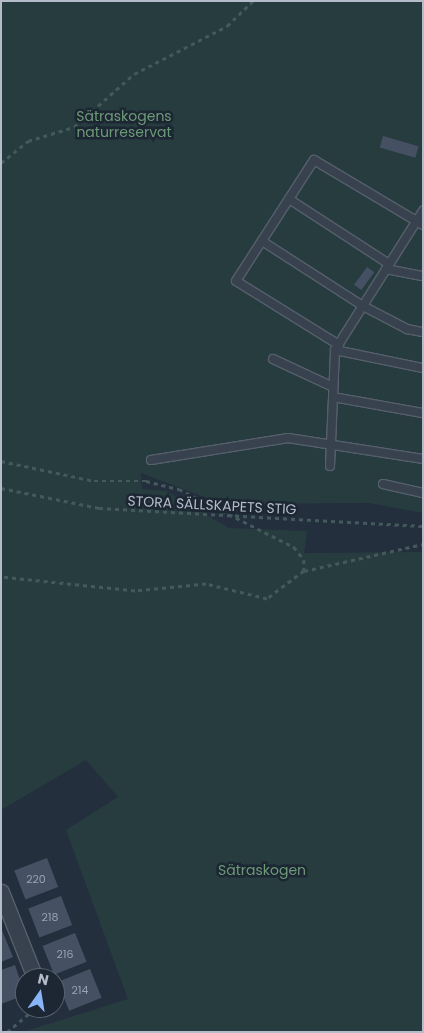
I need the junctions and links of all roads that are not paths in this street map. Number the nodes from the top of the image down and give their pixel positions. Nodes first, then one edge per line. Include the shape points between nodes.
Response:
1 (289, 199) junction
2 (423, 211) edge
3 (419, 224) edge
4 (262, 241) junction
5 (388, 266) junction
6 (423, 276) edge
7 (363, 306) junction
8 (423, 332) edge
9 (337, 348) junction
10 (273, 359) dead end
11 (423, 368) edge
12 (333, 387) junction
13 (333, 397) junction
14 (423, 413) edge
15 (332, 442) junction
16 (423, 459) edge
17 (150, 460) dead end
18 (330, 466) dead end
19 (383, 484) dead end
20 (423, 493) edge
21 (1, 892) edge
22 (31, 968) edge

1 - 3 lane via 314,160
1 - 4 lane
1 - 5 lane
2 - 3 lane
3 - 5 lane
4 - 7 lane
4 - 9 lane via 236,281
5 - 6 lane
5 - 7 lane
7 - 8 lane via 407,329
7 - 9 lane
9 - 11 lane
9 - 12 lane
10 - 12 lane
12 - 13 lane
13 - 14 lane
13 - 15 lane
15 - 16 lane
15 - 17 lane via 259,441
15 - 18 lane
19 - 20 lane
21 - 22 street

